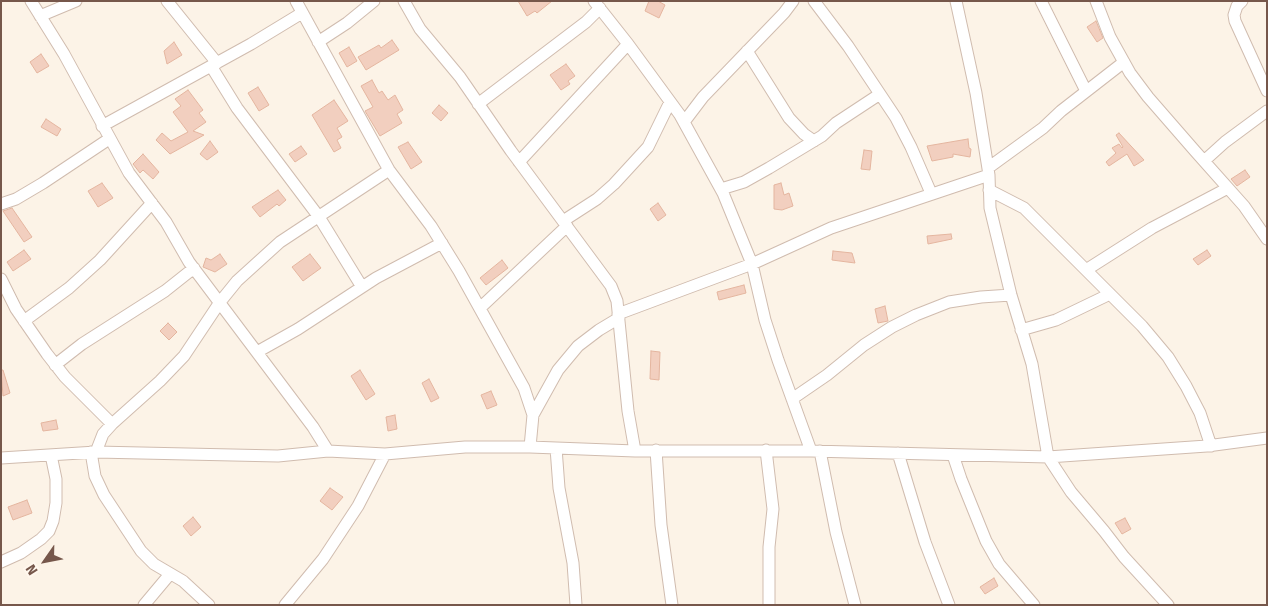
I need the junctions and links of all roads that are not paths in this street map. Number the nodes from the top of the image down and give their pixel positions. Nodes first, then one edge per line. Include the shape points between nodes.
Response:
1 (31, 1) edge
2 (76, 1) edge
3 (167, 1) edge
4 (296, 1) edge
5 (374, 1) edge
6 (404, 1) edge
7 (793, 1) edge
8 (814, 1) edge
9 (956, 1) edge
10 (1042, 1) edge
11 (1096, 1) edge
12 (1242, 1) edge
13 (597, 5) edge
14 (302, 12) junction
15 (40, 16) junction
16 (318, 42) junction
17 (628, 44) junction
18 (747, 51) junction
19 (1124, 62) junction
20 (214, 64) junction
21 (1086, 91) junction
22 (1267, 91) edge
23 (880, 94) junction
24 (670, 102) junction
25 (478, 104) junction
26 (1267, 111) edge
27 (684, 122) junction
28 (102, 126) junction
29 (109, 139) junction
30 (814, 141) junction
31 (1204, 161) junction
32 (519, 162) junction
33 (389, 170) junction
34 (988, 172) junction
35 (1228, 188) junction
36 (721, 189) junction
37 (989, 190) junction
38 (930, 193) junction
39 (152, 203) junction
40 (1, 204) edge
41 (318, 217) junction
42 (565, 224) junction
43 (1267, 239) edge
44 (442, 243) junction
45 (752, 264) junction
46 (194, 268) junction
47 (1086, 270) junction
48 (1, 279) edge
49 (362, 287) junction
50 (4, 292) edge
51 (1110, 294) junction
52 (1011, 295) junction
53 (220, 302) junction
54 (480, 308) junction
55 (618, 316) junction
56 (24, 321) junction
57 (1021, 330) junction
58 (257, 352) junction
59 (55, 365) junction
60 (792, 399) junction
61 (533, 415) junction
62 (112, 424) junction
63 (1267, 438) edge
64 (1211, 446) junction
65 (530, 447) junction
66 (556, 448) junction
67 (656, 450) junction
68 (766, 450) junction
69 (328, 451) junction
70 (635, 451) junction
71 (815, 451) junction
72 (94, 452) junction
73 (898, 453) junction
74 (386, 454) junction
75 (51, 455) junction
76 (953, 455) junction
77 (1, 458) edge
78 (1048, 458) junction
79 (1, 562) edge
80 (170, 574) junction
81 (144, 605) edge
82 (209, 605) edge
83 (285, 605) edge
84 (576, 605) edge
85 (672, 605) edge
86 (769, 605) edge
87 (855, 605) edge
88 (949, 605) edge
89 (1034, 605) edge
90 (1168, 605) edge

1 - 15 street
2 - 15 street
3 - 20 street
4 - 14 street
5 - 16 street
6 - 25 street via 420,29
7 - 18 street
8 - 23 street
9 - 34 street via 976,92
10 - 21 street
11 - 19 street
12 - 22 street via 1237,6 1234,21
13 - 17 street
13 - 25 street via 586,22
14 - 16 street
14 - 20 street
15 - 28 street
16 - 33 street
17 - 24 street
17 - 32 street
18 - 27 street via 702,97
18 - 30 street via 789,118
19 - 21 street
19 - 31 street via 1148,97
20 - 28 street
20 - 41 street via 237,108
21 - 34 street
23 - 30 street
23 - 38 street via 908,140
24 - 27 street
24 - 42 street via 648,147 608,189
25 - 32 street
26 - 31 street
27 - 36 street
28 - 29 street
29 - 39 street
29 - 40 street via 43,183
30 - 36 street via 744,182
31 - 35 street
32 - 42 street
33 - 41 street
33 - 44 street
34 - 37 street
34 - 38 street
35 - 43 street
35 - 47 street via 1152,228
36 - 45 street
37 - 47 street via 1024,208
37 - 52 street via 990,208
38 - 45 street via 831,228
39 - 46 street
39 - 56 street via 100,260
41 - 49 street
41 - 53 street via 280,242 237,281
42 - 54 street
42 - 55 street via 611,286
44 - 49 street
44 - 54 street
45 - 55 street
45 - 60 street via 765,320
46 - 53 street
46 - 59 street
47 - 51 street
48 - 50 street
49 - 58 street
50 - 56 street
51 - 57 street via 1056,320
51 - 64 street via 1168,357 1200,413
52 - 57 street
52 - 60 street via 949,302 916,315 864,345
53 - 58 street
53 - 62 street via 184,356
54 - 61 street via 524,388
55 - 61 street via 578,346 558,370
55 - 70 street
56 - 59 street
57 - 78 street via 1032,364
58 - 69 street
59 - 62 street
60 - 71 street
61 - 65 street
62 - 72 street
63 - 64 street
64 - 78 street
65 - 66 street
65 - 74 street via 465,447
66 - 70 street
66 - 84 street
67 - 68 street
67 - 70 street
67 - 85 street via 661,525
68 - 71 street
68 - 86 street via 773,509
69 - 72 street via 259,456
69 - 74 street
71 - 73 street
71 - 87 street
72 - 75 street
72 - 80 street via 95,476 104,496 141,551
73 - 76 street
73 - 88 street via 925,542
74 - 83 street via 358,506 323,559
75 - 77 street
75 - 79 street via 56,479 53,521 41,539
76 - 78 street
76 - 89 street via 986,541 999,564
78 - 90 street via 1071,492
80 - 81 street
80 - 82 street via 183,581

